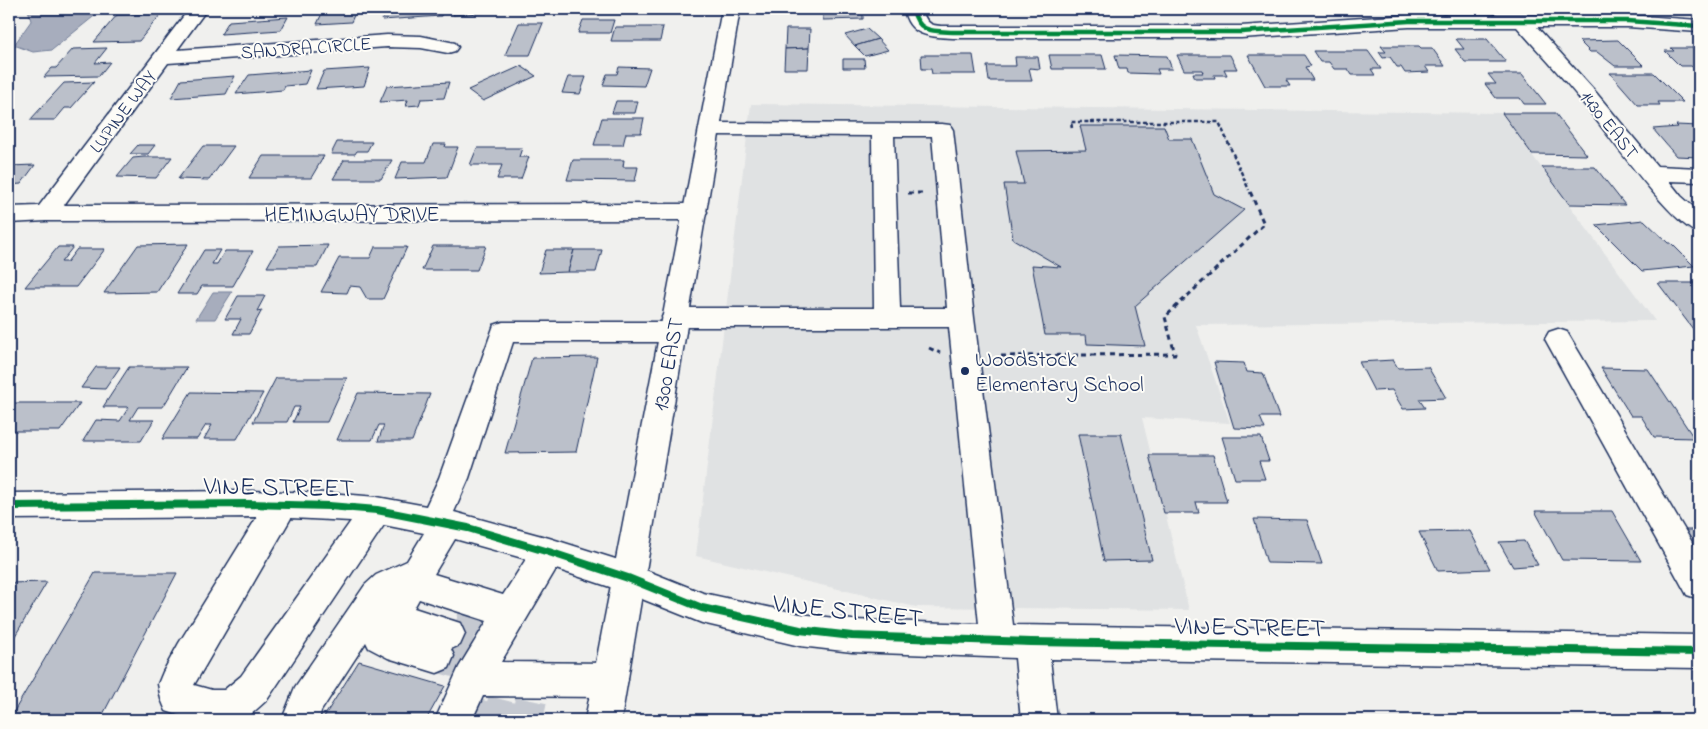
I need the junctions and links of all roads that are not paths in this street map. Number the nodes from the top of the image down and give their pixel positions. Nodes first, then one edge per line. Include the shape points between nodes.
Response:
1 (198, 9) edge
2 (732, 9) edge
3 (913, 9) edge
4 (1522, 21) junction
5 (1699, 26) edge
6 (448, 47) dead end
7 (163, 57) junction
8 (710, 129) junction
9 (883, 130) junction
10 (1651, 174) junction
11 (1699, 176) edge
12 (695, 212) junction
13 (46, 213) junction
14 (9, 215) edge
15 (1699, 225) edge
16 (887, 317) junction
17 (961, 318) junction
18 (674, 324) junction
19 (1558, 338) dead end
20 (282, 505) junction
21 (9, 506) edge
22 (376, 510) junction
23 (441, 521) junction
24 (549, 552) junction
25 (628, 578) junction
26 (1699, 584) edge
27 (406, 592) junction
28 (1015, 642) junction
29 (1699, 652) edge
30 (486, 659) junction
31 (610, 680) junction
32 (303, 720) edge
33 (453, 720) edge
34 (603, 720) edge
35 (1040, 720) edge

1 - 7 street, LUPINE WAY
2 - 8 street, 1300 EAST
3 - 4 street via 916,24 922,28 953,32 1241,32 1409,21
4 - 5 street via 1628,21
4 - 10 street, 1430 EAST via 1586,93
6 - 7 street, SANDRA CIRCLE via 387,41
7 - 13 street, LUPINE WAY
8 - 9 street
8 - 12 street, 1300 EAST
9 - 16 street
9 - 17 street via 942,130
10 - 11 street
10 - 15 street, 1430 EAST
12 - 13 street, HEMINGWAY DRIVE
12 - 18 street, 1300 EAST
13 - 14 street, HEMINGWAY DRIVE
16 - 17 street
16 - 18 street
17 - 28 street
18 - 23 street via 504,332
18 - 25 street, 1300 EAST
19 - 26 street
20 - 21 street, VINE STREET
20 - 22 street, VINE STREET
20 - 22 street via 191,655 176,684 179,699 222,710 240,702 254,688
22 - 23 street, VINE STREET
23 - 24 street, VINE STREET
23 - 27 street
24 - 25 street, VINE STREET
24 - 30 street
25 - 28 street, VINE STREET via 702,608 800,630 879,638
25 - 31 street, 1300 EAST
27 - 30 street
27 - 30 street via 454,594
27 - 32 street via 388,586 377,596 308,700 301,716
28 - 29 street, VINE STREET
28 - 35 street
30 - 31 street
30 - 33 street
31 - 34 street, 1300 EAST

